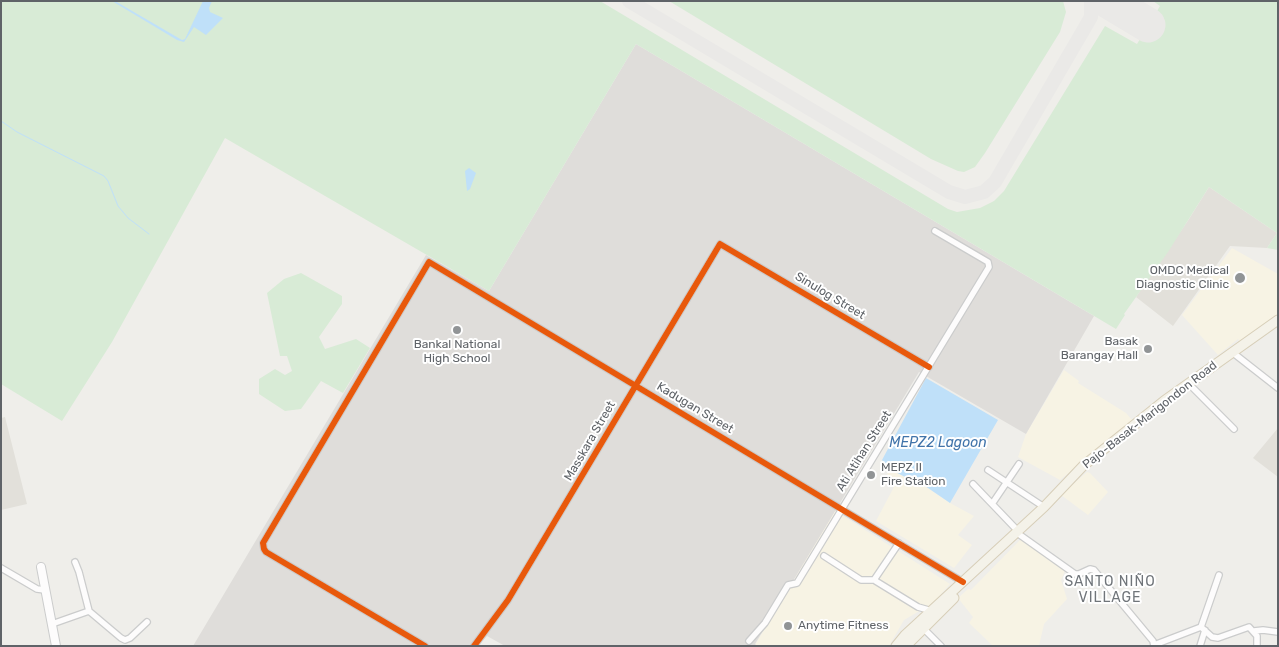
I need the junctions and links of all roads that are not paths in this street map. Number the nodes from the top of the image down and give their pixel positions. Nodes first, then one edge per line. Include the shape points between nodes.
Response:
1 (935, 231) dead end
2 (720, 244) joint
3 (1278, 320) edge
4 (1232, 352) junction
5 (929, 367) junction
6 (1188, 383) junction
7 (635, 386) junction
8 (1278, 388) edge
9 (1234, 429) dead end
10 (1019, 464) dead end
11 (988, 470) dead end
12 (1006, 483) junction
13 (973, 484) dead end
14 (992, 504) junction
15 (1044, 507) junction
16 (841, 509) junction
17 (1018, 532) junction
18 (898, 543) junction
19 (824, 556) dead end
20 (75, 562) dead end
21 (40, 567) dead end
22 (1, 568) edge
23 (1219, 575) dead end
24 (874, 580) junction
25 (963, 582) junction
26 (45, 590) junction
27 (918, 606) junction
28 (932, 610) junction
29 (90, 611) junction
30 (147, 622) dead end
31 (52, 624) junction
32 (922, 624) junction
33 (1203, 628) junction
34 (1254, 631) junction
35 (1278, 632) edge
36 (749, 640) dead end
37 (126, 643) edge
38 (1154, 645) edge
39 (56, 646) edge
40 (425, 646) edge
41 (474, 646) edge
42 (896, 646) edge
43 (906, 646) edge
44 (941, 646) edge
45 (1200, 646) edge
46 (1257, 646) edge

1 - 5 street, Ati Atihan Street via 990,265
2 - 5 street, Sinulog Street
2 - 7 street, Masskara Street
3 - 4 main road, Pajo-Basak-Marigondon Road
4 - 6 main road, Pajo-Basak-Marigondon Road
4 - 8 street
5 - 16 street, Ati Atihan Street
6 - 9 street
6 - 15 main road, Pajo-Basak-Marigondon Road via 1083,466
7 - 16 street, Kadugan Street
7 - 40 street, Kadugan Street via 429,262 263,543 266,552
7 - 41 street, Masskara Street via 513,592
10 - 12 street
11 - 12 street
12 - 14 street
12 - 15 street
13 - 14 street
14 - 17 street
15 - 17 main road, Pajo-Basak-Marigondon Road
16 - 18 street, Kadugan Street
16 - 36 street, Ati Atihan Street via 797,583 788,585 765,623
17 - 25 main road, Pajo-Basak-Marigondon Road
17 - 32 main road, Pajo-Basak-Marigondon Road
17 - 38 street via 1075,574 1094,570
18 - 24 street
18 - 25 street, Kadugan Street
19 - 24 street via 861,580
20 - 29 street
21 - 26 street
22 - 26 street via 37,589
23 - 33 street
24 - 27 street
25 - 28 main road, Pajo-Basak-Marigondon Road
26 - 31 street
27 - 28 street
27 - 32 street
28 - 32 main road, Pajo-Basak-Marigondon Road
29 - 31 street
29 - 37 street
30 - 37 street
31 - 39 street
32 - 42 main road, Pajo-Basak-Marigondon Road via 905,635
32 - 43 main road, Pajo-Basak-Marigondon Road
32 - 44 street
33 - 34 street via 1218,638 1249,626
33 - 38 street
33 - 45 street
34 - 35 street
34 - 46 street

